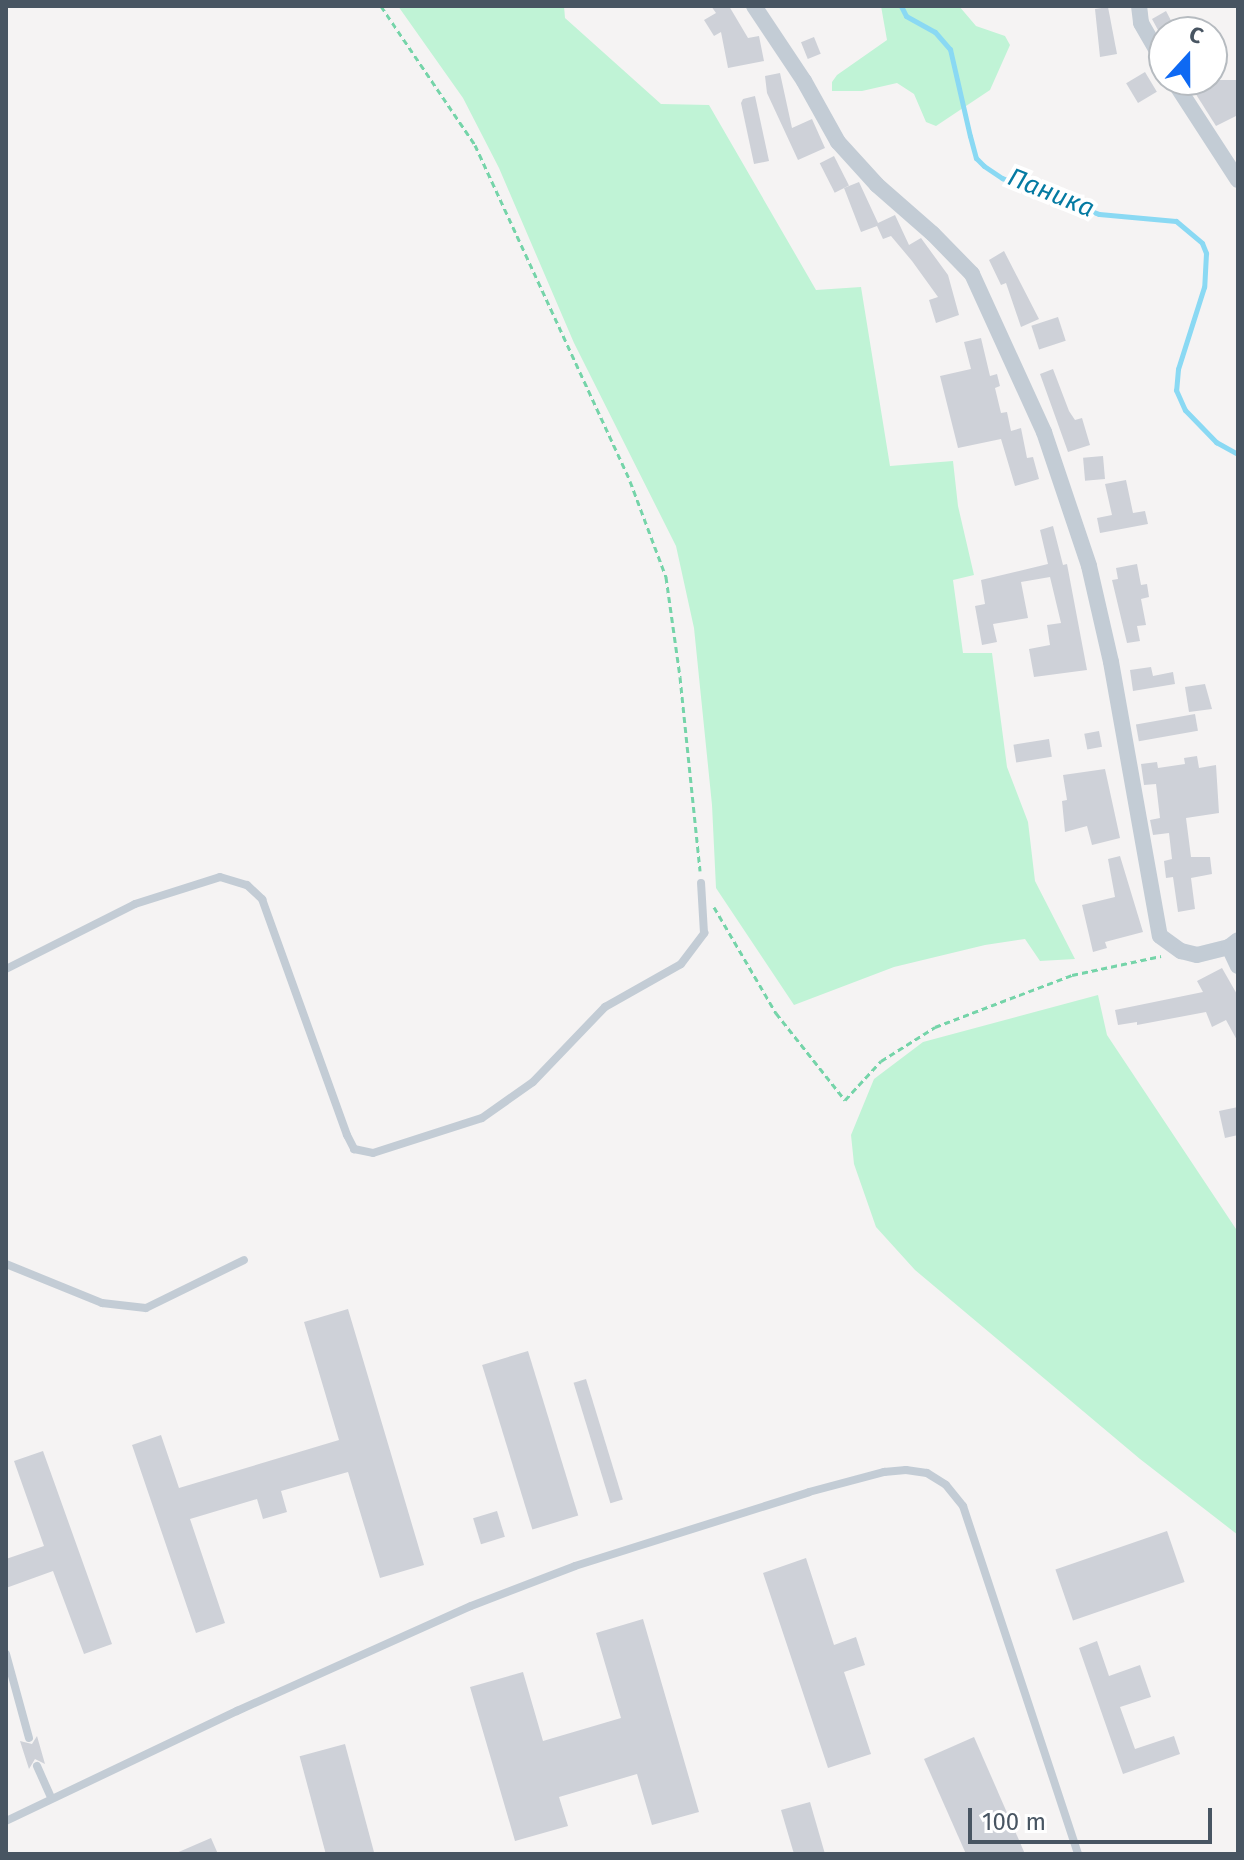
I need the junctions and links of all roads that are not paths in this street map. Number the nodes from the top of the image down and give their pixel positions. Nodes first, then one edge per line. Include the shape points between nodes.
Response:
1 (754, 6) edge
2 (1139, 6) edge
3 (1148, 35) edge
4 (1183, 96) edge
5 (1238, 180) edge
6 (701, 883) road end
7 (1234, 944) edge
8 (1238, 966) edge
9 (6, 969) edge
10 (244, 1260) dead end
11 (6, 1264) edge
12 (6, 1654) edge
13 (29, 1738) dead end
14 (37, 1766) dead end
15 (51, 1798) junction
16 (6, 1821) edge
17 (1078, 1854) edge

1 - 7 street via 838,142 972,274 1064,483 1095,594 1160,936 1197,955
2 - 3 street
4 - 5 street
6 - 9 lane via 704,933 681,964 605,1007 533,1082 482,1118 373,1153 354,1149 347,1135 262,899 247,885 220,877 135,904
7 - 8 street
10 - 11 lane via 146,1308 102,1303
12 - 13 lane
14 - 15 lane
15 - 16 lane
15 - 17 lane via 307,1678 575,1566 809,1492 906,1470 927,1473 963,1506

